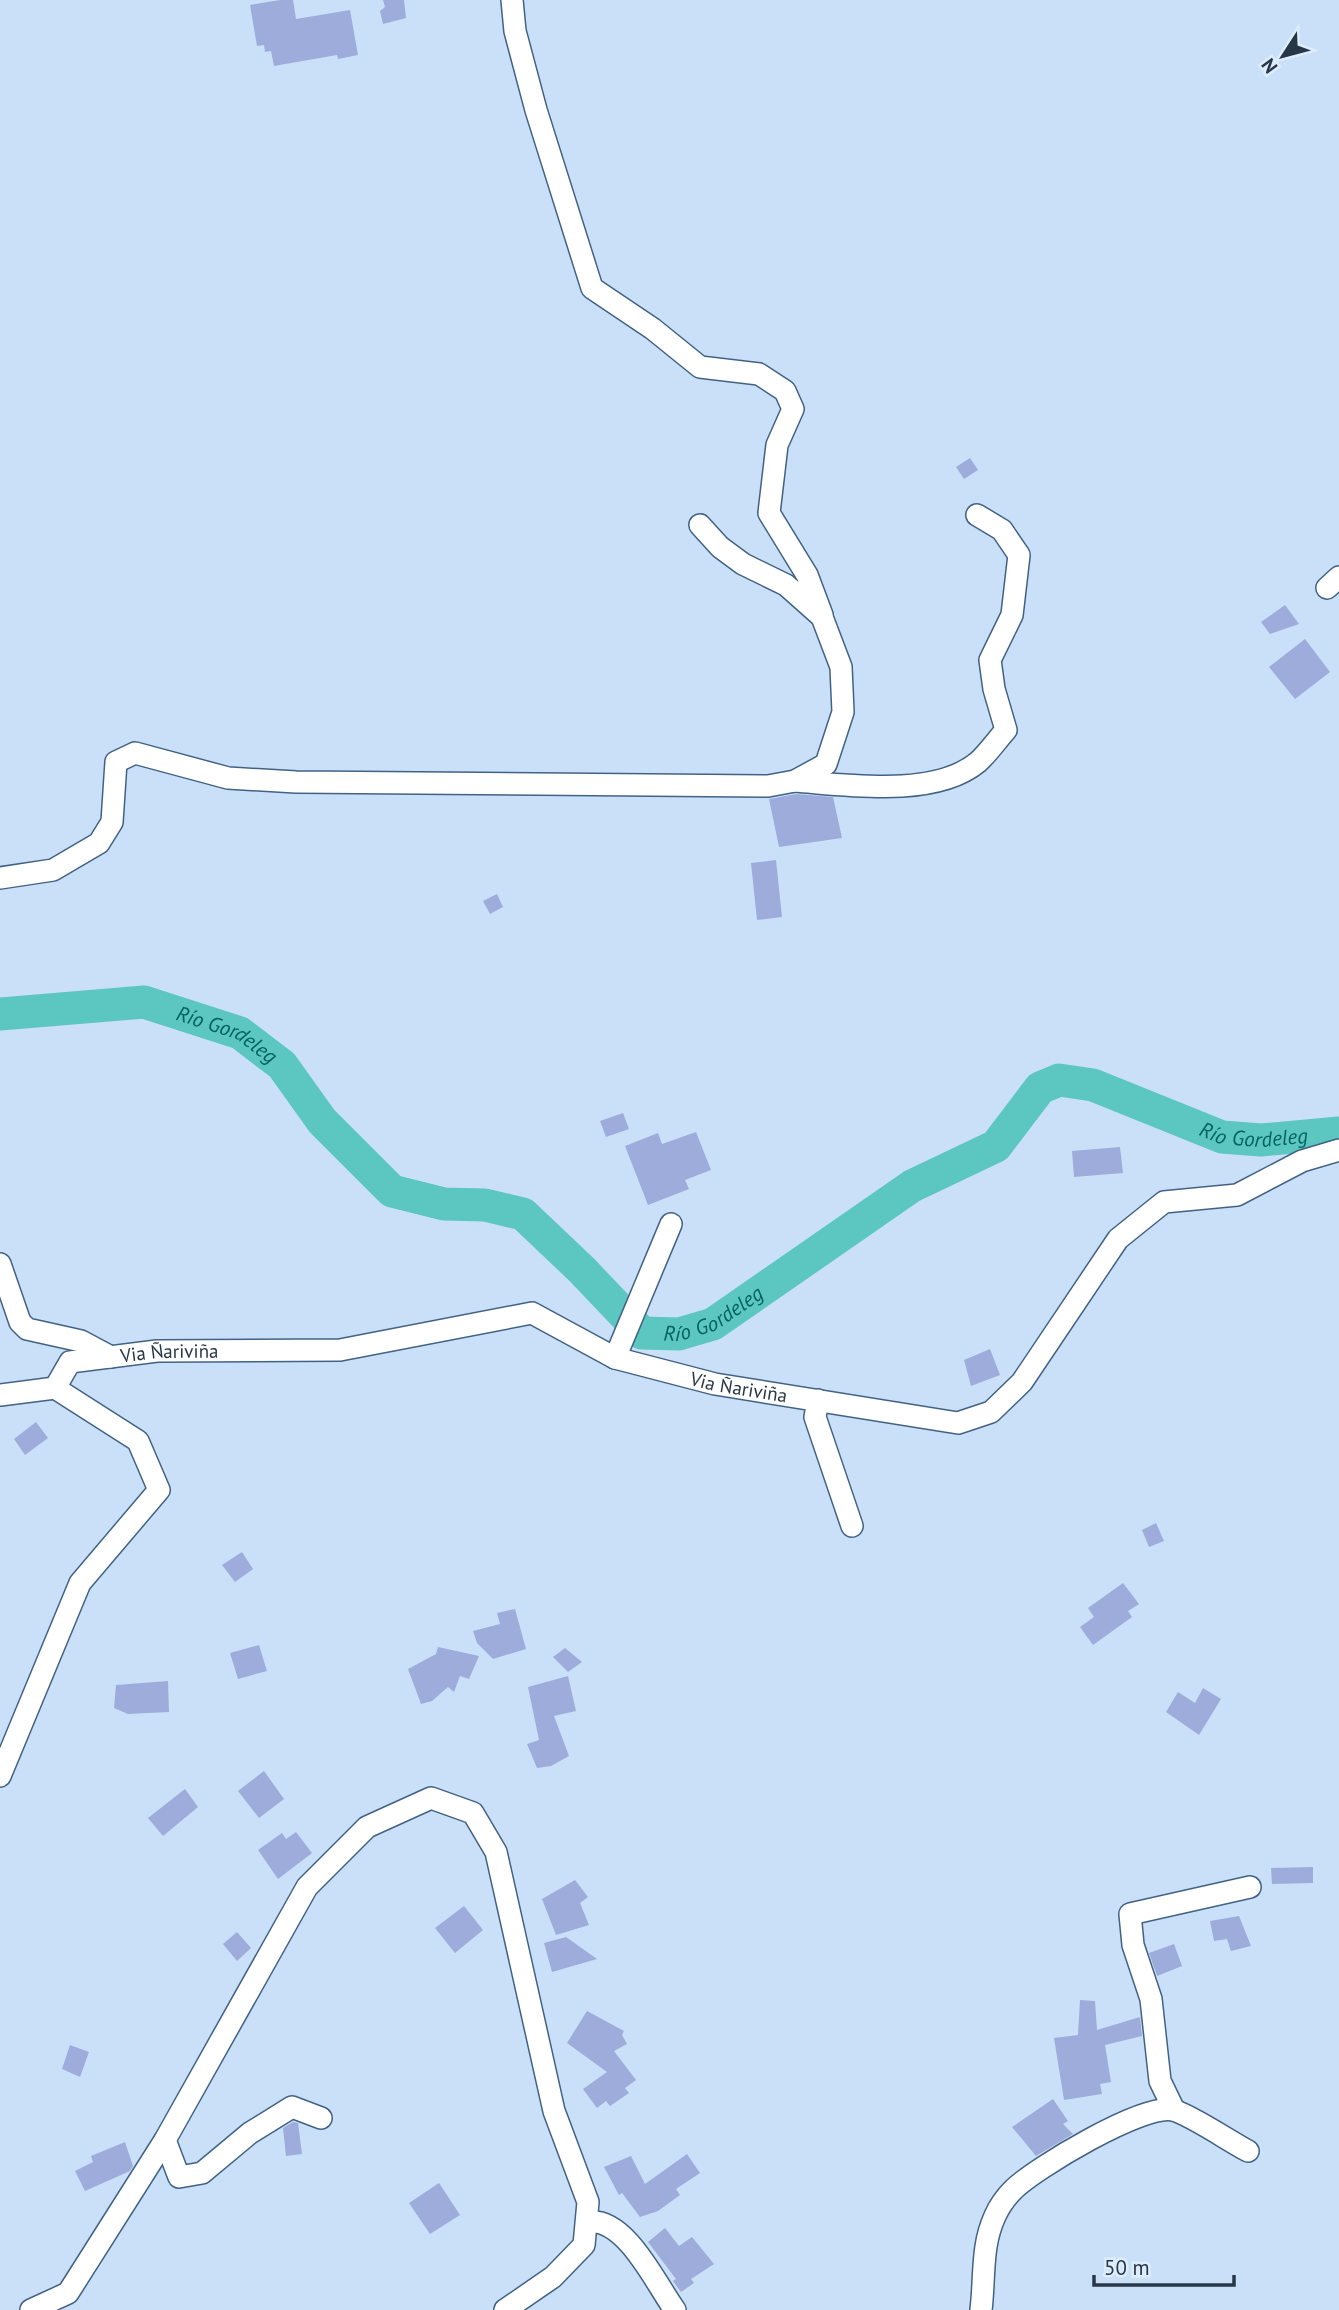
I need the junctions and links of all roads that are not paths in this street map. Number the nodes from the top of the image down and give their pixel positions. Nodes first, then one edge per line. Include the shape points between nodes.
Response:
1 (512, 0) edge
2 (977, 515) dead end
3 (700, 525) dead end
4 (822, 617) junction
5 (795, 781) junction
6 (0, 878) edge
7 (1339, 1150) edge
8 (671, 1224) dead end
9 (0, 1264) edge
10 (618, 1348) junction
11 (111, 1357) junction
12 (55, 1388) junction
13 (0, 1395) edge
14 (818, 1400) junction
15 (852, 1526) dead end
16 (0, 1776) edge
17 (1250, 1887) dead end
18 (1174, 2110) junction
19 (321, 2118) dead end
20 (165, 2140) junction
21 (1248, 2151) dead end
22 (589, 2222) junction
23 (31, 2310) edge
24 (505, 2310) edge
25 (675, 2310) edge
26 (981, 2310) edge

1 - 4 street via 515,31 536,110 592,288 700,367 760,374 785,391 793,409 777,445 769,513 807,575
2 - 5 street via 1002,530 1019,555 1012,615 990,660 1006,730 977,762 942,782 865,786
3 - 4 street via 720,547 786,585
4 - 5 street via 841,667 843,712 826,764
5 - 6 street via 768,786 283,782 228,778 135,753 116,762 112,822 99,843 53,870
7 - 14 street, Via Ñariviña via 1302,1161 1237,1195 1164,1202 1118,1238 1022,1382 991,1412 958,1423
8 - 10 street
9 - 11 street via 20,1322 27,1329 81,1340
10 - 11 street, Via Ñariviña via 531,1313 340,1350 157,1351
10 - 14 street, Via Ñariviña via 715,1384
11 - 12 street, Via Ñariviña via 70,1362
12 - 13 street
12 - 16 street via 138,1441 159,1490 80,1583
14 - 15 street via 815,1417
17 - 18 street via 1130,1914 1133,1945 1151,1999 1160,2081
18 - 21 street
18 - 26 street via 1155,2109 1091,2138 1013,2190 996,2214 984,2249
19 - 20 street via 292,2107 250,2133 202,2173 179,2177
20 - 22 street via 307,1887 367,1827 431,1798 473,1813 496,1852 554,2111 588,2202
20 - 23 street via 68,2293
22 - 24 street via 584,2245 573,2259
22 - 25 street via 607,2224 623,2237

